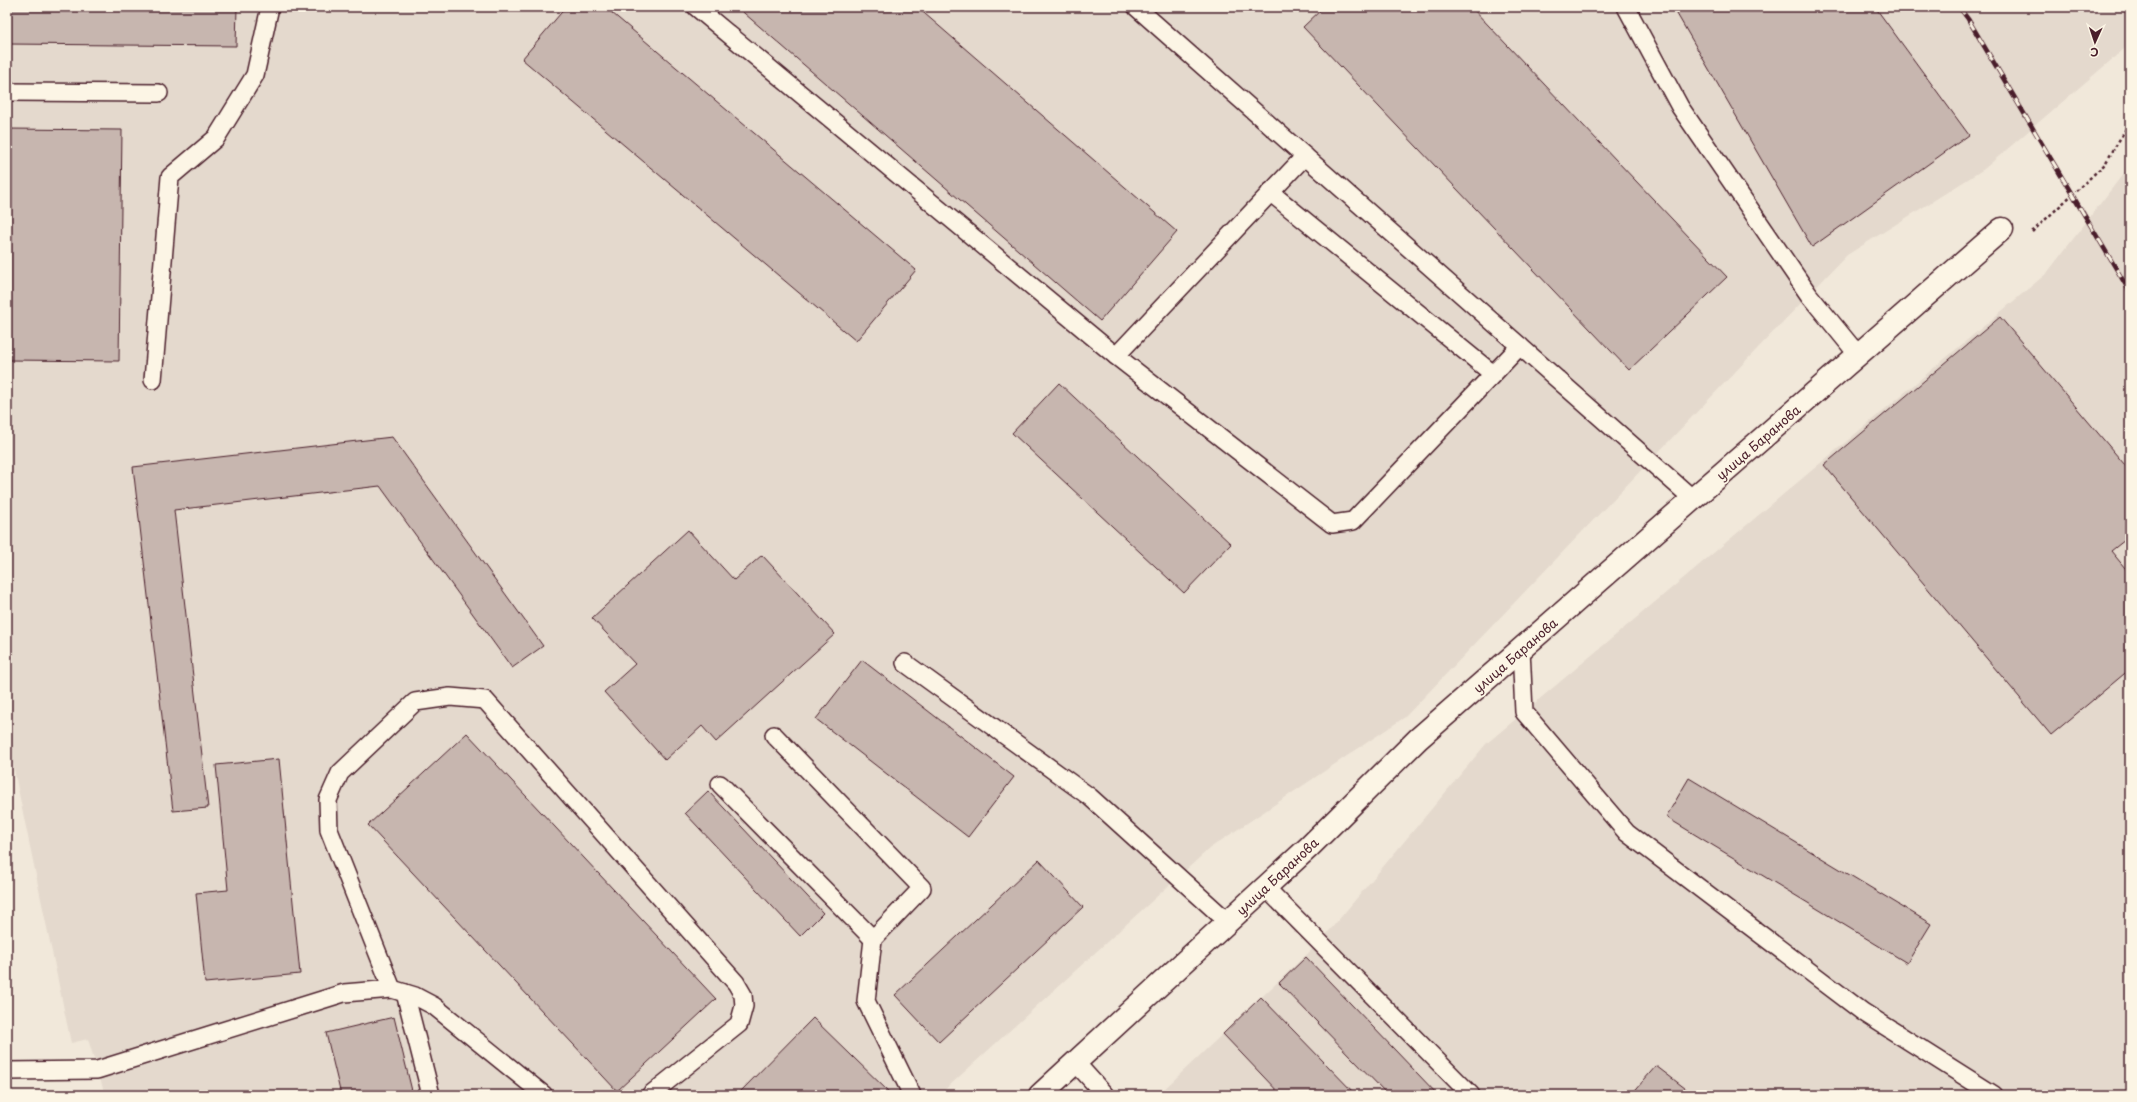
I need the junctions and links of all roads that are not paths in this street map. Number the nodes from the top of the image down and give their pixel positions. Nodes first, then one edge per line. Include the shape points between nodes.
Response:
1 (270, 7) edge
2 (696, 7) edge
3 (1136, 7) edge
4 (1626, 7) edge
5 (7, 92) edge
6 (159, 93) dead end
7 (1305, 156) junction
8 (1270, 192) junction
9 (2002, 229) road end
10 (1520, 346) junction
11 (1858, 355) junction
12 (1116, 356) junction
13 (1493, 374) junction
14 (153, 380) dead end
15 (1693, 499) junction
16 (1521, 649) junction
17 (905, 663) dead end
18 (774, 735) dead end
19 (720, 784) dead end
20 (1265, 887) junction
21 (1228, 922) junction
22 (873, 939) junction
23 (398, 991) junction
24 (1076, 1062) junction
25 (7, 1071) edge
26 (431, 1095) edge
27 (544, 1095) edge
28 (650, 1095) edge
29 (912, 1095) edge
30 (1040, 1095) edge
31 (1106, 1095) edge
32 (1471, 1095) edge
33 (1994, 1095) edge

1 - 14 lane via 255,75 216,138 170,177
2 - 12 lane
3 - 7 lane
4 - 11 lane via 1680,107 1809,295
5 - 6 lane
7 - 8 lane
7 - 10 lane
8 - 12 lane
8 - 13 lane
9 - 11 street, улица Баранова
10 - 13 lane
10 - 15 lane
11 - 15 street, улица Баранова
12 - 13 lane via 1332,524 1354,521
15 - 16 street, улица Баранова
16 - 20 street, улица Баранова via 1418,739
16 - 33 lane via 1524,712 1627,833 1863,1012
17 - 21 lane via 1090,797
18 - 22 lane via 922,888
19 - 22 lane
20 - 21 street, улица Баранова
20 - 32 lane
21 - 24 street, улица Баранова
22 - 29 lane via 866,1001
23 - 25 lane via 344,993 97,1070
23 - 26 lane
23 - 27 lane via 434,1006
23 - 28 lane via 329,830 328,800 340,772 415,702 450,697 485,700 736,983 743,995 744,1006 739,1024
24 - 30 street, улица Баранова
24 - 31 lane

